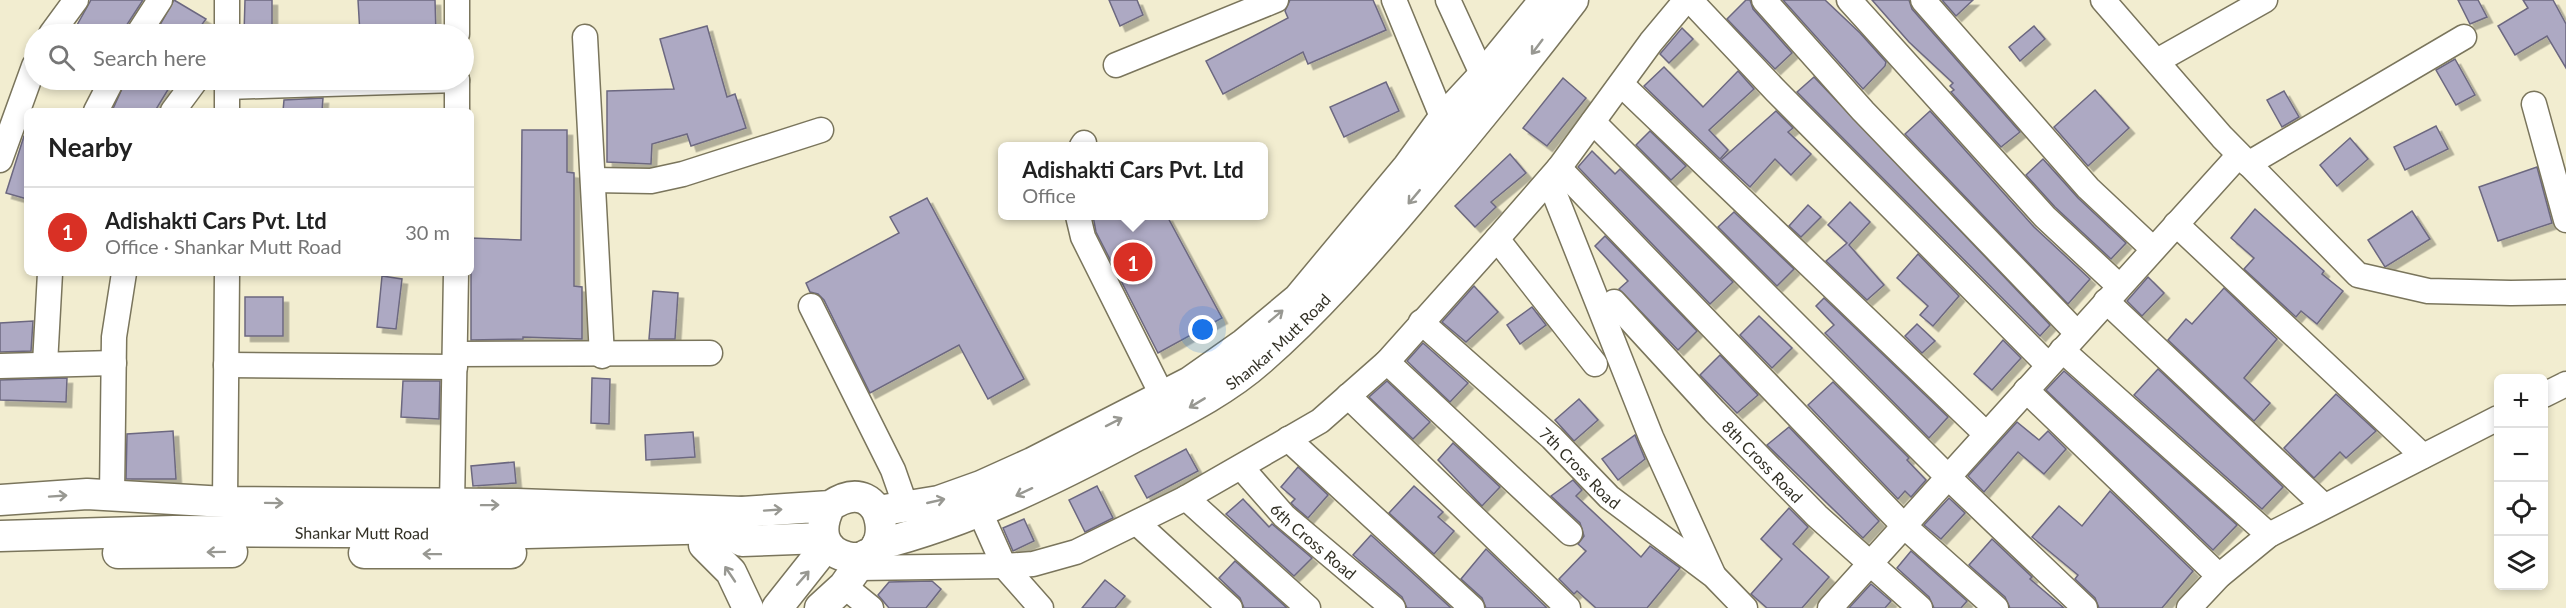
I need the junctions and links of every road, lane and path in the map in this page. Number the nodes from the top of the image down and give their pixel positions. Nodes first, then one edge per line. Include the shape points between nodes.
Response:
1 (76, 0) edge
2 (160, 0) edge
3 (227, 0) edge
4 (457, 0) edge
5 (1276, 0) edge
6 (1394, 0) edge
7 (1448, 0) edge
8 (1545, 0) edge
9 (1573, 0) edge
10 (1688, 0) edge
11 (1764, 0) edge
12 (1849, 0) edge
13 (1923, 0) edge
14 (2103, 0) edge
15 (2265, 0) edge
16 (58, 24) edge
17 (144, 24) edge
18 (228, 24) edge
19 (457, 24) edge
20 (585, 37) dead end
21 (2464, 37) dead end
22 (2157, 61) junction
23 (1116, 65) dead end
24 (1483, 76) junction
25 (1621, 84) junction
26 (25, 90) edge
27 (107, 90) edge
28 (189, 90) edge
29 (280, 90) edge
30 (457, 90) edge
31 (227, 93) edge
32 (2534, 104) dead end
33 (98, 108) edge
34 (175, 108) edge
35 (457, 108) edge
36 (1443, 119) junction
37 (1593, 122) junction
38 (821, 130) dead end
39 (0, 160) edge
40 (2243, 160) junction
41 (1554, 174) junction
42 (593, 180) junction
43 (1079, 220) edge
44 (2566, 220) edge
45 (2176, 224) junction
46 (1497, 239) junction
47 (2153, 249) junction
48 (50, 276) edge
49 (124, 276) edge
50 (227, 276) edge
51 (456, 276) edge
52 (2566, 292) edge
53 (2112, 294) junction
54 (1614, 302) dead end
55 (811, 306) dead end
56 (1421, 322) junction
57 (2062, 349) junction
58 (710, 353) dead end
59 (1251, 353) junction
60 (602, 356) junction
61 (455, 361) junction
62 (1386, 362) junction
63 (114, 363) junction
64 (45, 364) junction
65 (1595, 364) dead end
66 (226, 365) junction
67 (0, 366) edge
68 (2566, 384) edge
69 (2026, 390) junction
70 (2548, 393) edge
71 (1348, 396) junction
72 (1163, 397) junction
73 (2494, 420) edge
74 (1986, 434) junction
75 (1288, 440) junction
76 (2423, 456) junction
77 (1241, 467) junction
78 (1948, 477) junction
79 (112, 495) junction
80 (1186, 498) junction
81 (0, 500) edge
82 (225, 502) junction
83 (452, 505) junction
84 (830, 506) junction
85 (2324, 506) junction
86 (892, 509) junction
87 (980, 512) junction
88 (1137, 523) junction
89 (1904, 526) junction
90 (725, 531) junction
91 (1570, 533) dead end
92 (0, 536) edge
93 (2269, 536) junction
94 (825, 542) junction
95 (0, 556) edge
96 (861, 563) junction
97 (1870, 563) junction
98 (1004, 566) junction
99 (1714, 576) junction
100 (2207, 596) edge
101 (748, 608) edge
102 (777, 608) edge
103 (820, 608) edge
104 (871, 608) edge
105 (1041, 608) edge
106 (1230, 608) edge
107 (1308, 608) edge
108 (1393, 608) edge
109 (1472, 608) edge
110 (1568, 608) edge
111 (1745, 608) edge
112 (1830, 608) edge
113 (1920, 608) edge
114 (1996, 608) edge
115 (2085, 608) edge

1 - 16 street
2 - 17 street
3 - 18 street
4 - 19 street
5 - 23 street
6 - 36 street
7 - 24 street
8 - 24 main road, Shankar Mutt Road
9 -> 59 main road, Shankar Mutt Road via 1499,97 1355,267
10 - 25 street
10 - 57 street via 1784,99
11 - 57 street via 1863,111
12 - 53 street
13 - 47 street via 2088,188
14 - 22 street
15 - 22 street
20 - 42 street
21 - 40 street
22 - 40 street
24 - 36 main road, Shankar Mutt Road
25 - 37 street
25 - 74 street
26 - 39 street
27 - 33 street
28 - 34 street
29 - 31 street
30 - 35 street
32 - 44 street
59 -> 36 main road, Shankar Mutt Road via 1408,167
37 - 41 street
37 - 78 street
38 - 42 street via 683,174 651,181
40 - 45 street
40 - 52 street via 2358,275 2428,291
41 - 46 street
41 - 89 street
41 - 99 street via 1651,437
42 - 60 street
43 - 72 street via 1083,237
45 - 47 street
45 - 76 street
46 - 56 street
46 - 65 street
47 - 53 street
48 - 64 street
49 - 63 street
50 - 66 street
51 - 61 street
53 - 57 street
53 - 85 street
54 - 97 street, 8th Cross Road via 1801,500
55 - 86 street via 892,470
56 - 62 street
56 - 99 street, 7th Cross Road via 1552,438 1609,497
57 - 69 street
57 - 93 street
58 - 60 street
59 - 72 main road, Shankar Mutt Road
59 -> 87 main road, Shankar Mutt Road via 1183,412
60 - 61 street
61 - 66 street
61 - 83 street
62 - 71 street
62 - 91 street
63 - 64 street
63 - 79 street
64 - 67 street
66 - 82 street
68 - 70 street
69 - 74 street
69 - 100 street
71 - 75 street via 1320,421
71 - 110 street
86 -> 72 main road, Shankar Mutt Road via 939,501 981,486
73 - 76 street
74 - 78 street
75 - 77 street
75 - 109 street
76 - 85 street
77 - 80 street
77 - 108 street, 6th Cross Road via 1284,516
78 - 89 street
78 - 115 street
81 -> 79 main road
79 - 82 main road
80 - 88 street
80 - 107 street
82 -> 83 main road
83 -> 90 main road via 517,504
84 - 86 main road, Shankar Mutt Road via 842,498 855,497
90 -> 84 main road, Shankar Mutt Road
84 - 94 main road via 822,521
85 - 93 street
86 - 96 main road
87 - 96 main road, Shankar Mutt Road
87 - 98 street
88 - 98 street via 1076,552 1033,564
88 - 106 street
89 - 97 street
89 - 114 street
90 - 92 main road, Shankar Mutt Road via 174,531
90 - 94 main road, Shankar Mutt Road
90 -> 95 main road via 606,551
101 -> 90 main road via 731,572
93 - 100 street
94 - 96 main road, Shankar Mutt Road via 838,554
102 -> 94 main road
96 - 98 street
96 - 103 main road
96 - 104 street
97 - 112 street
97 - 113 street, 8th Cross Road
98 - 105 street
99 - 111 street, 7th Cross Road

